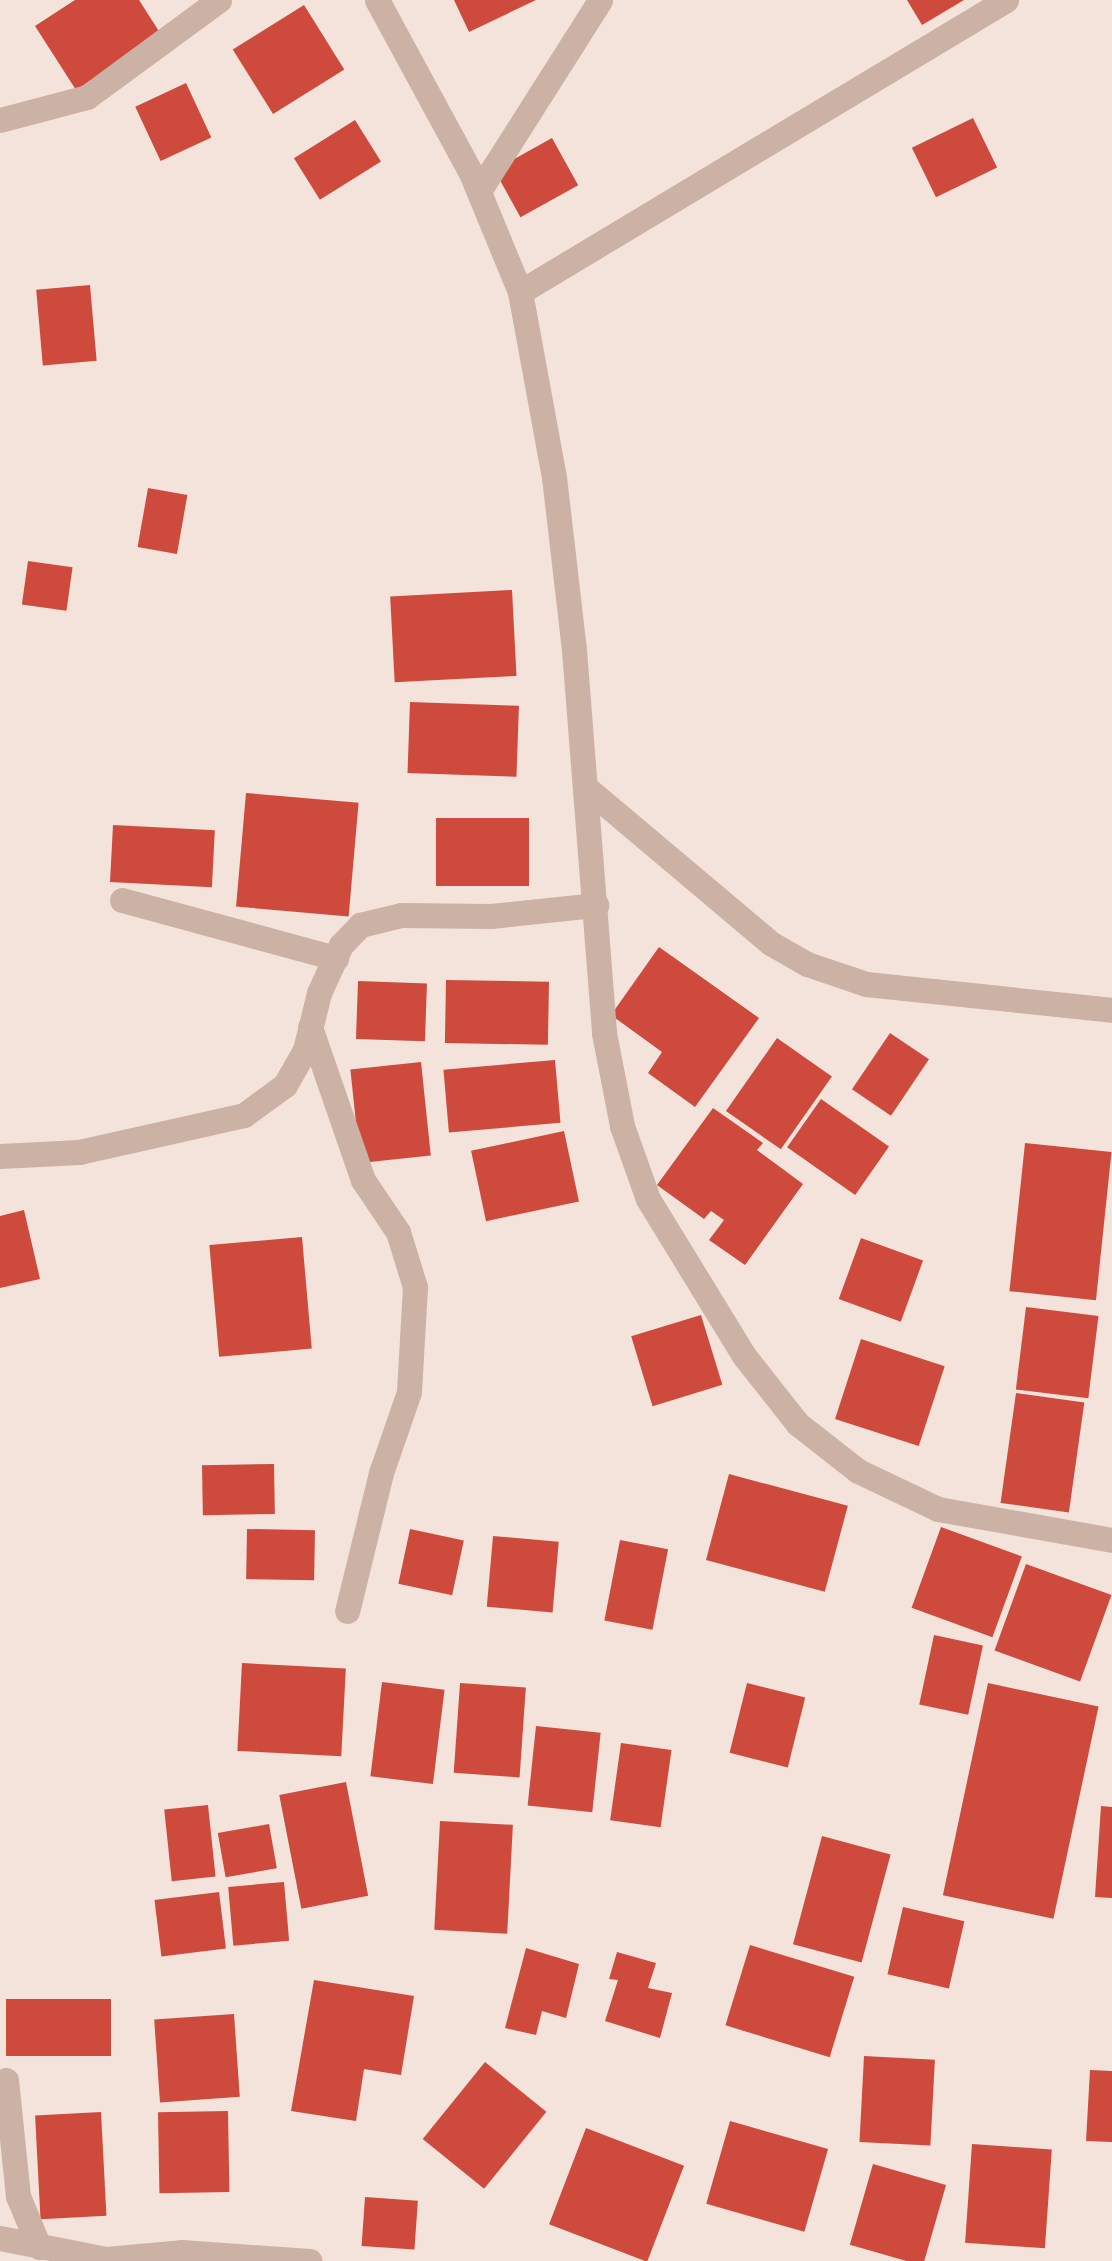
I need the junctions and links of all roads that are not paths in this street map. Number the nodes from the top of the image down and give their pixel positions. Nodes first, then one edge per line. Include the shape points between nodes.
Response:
1 (219, 0) edge
2 (377, 0) edge
3 (600, 0) edge
4 (1006, 0) edge
5 (0, 120) edge
6 (479, 192) junction
7 (520, 292) junction
8 (590, 791) junction
9 (122, 900) dead end
10 (596, 905) junction
11 (336, 958) junction
12 (1112, 1010) edge
13 (310, 1027) junction
14 (0, 1156) edge
15 (1112, 1540) edge
16 (347, 1611) dead end
17 (6, 2080) dead end
18 (0, 2238) edge
19 (39, 2247) junction
20 (310, 2261) edge

1 - 5 street via 87,97
2 - 6 street
3 - 6 street
4 - 7 street
6 - 7 street
7 - 8 street via 554,477
8 - 10 street
8 - 12 street via 772,944 807,964 866,984
9 - 11 street
10 - 11 street via 491,916 401,915 360,925
10 - 15 street via 604,1033 622,1126 648,1199 744,1356 798,1424 858,1471 938,1509
11 - 13 street
13 - 14 street via 285,1085 244,1115 79,1152
13 - 16 street via 363,1180 398,1232 415,1287 410,1392 380,1473
17 - 19 street via 18,2196
18 - 19 street
19 - 20 street via 106,2259 181,2252

